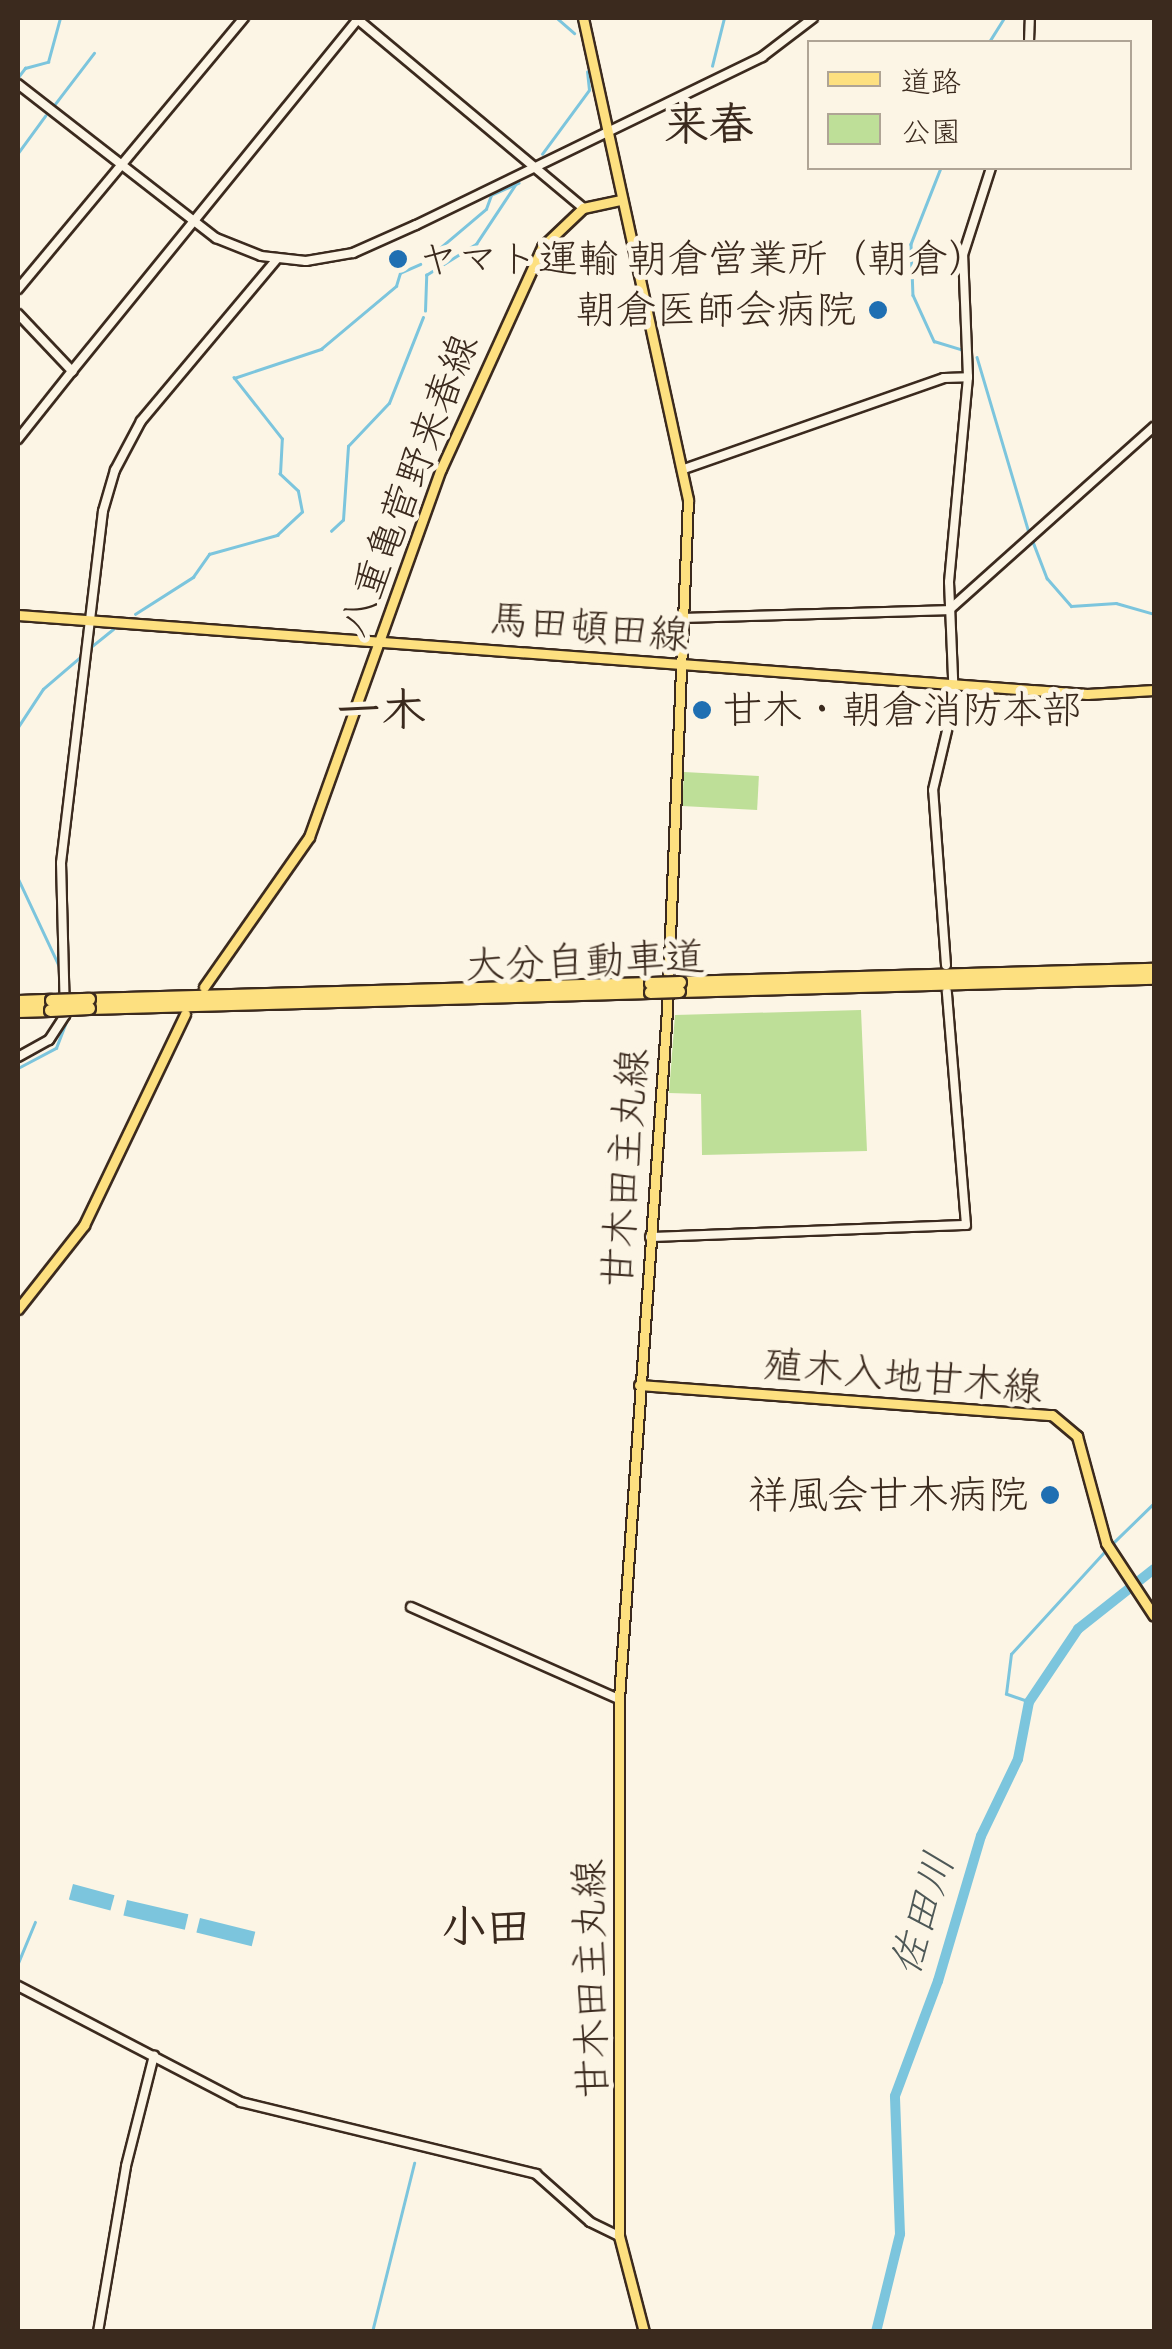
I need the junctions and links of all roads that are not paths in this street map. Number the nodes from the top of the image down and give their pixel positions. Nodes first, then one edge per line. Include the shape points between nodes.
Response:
1 (244, 18) edge
2 (357, 18) edge
3 (583, 18) edge
4 (813, 18) edge
5 (18, 84) edge
6 (608, 132) junction
7 (121, 165) junction
8 (529, 168) junction
9 (990, 170) edge
10 (622, 200) junction
11 (583, 208) junction
12 (194, 222) junction
13 (277, 260) junction
14 (18, 289) edge
15 (18, 314) edge
16 (72, 371) junction
17 (968, 377) junction
18 (1154, 427) edge
19 (18, 439) edge
20 (684, 469) junction
21 (949, 610) junction
22 (18, 615) edge
23 (686, 618) junction
24 (91, 620) junction
25 (378, 641) junction
26 (684, 666) junction
27 (954, 682) junction
28 (1154, 690) edge
29 (946, 965) dead end
30 (1154, 968) edge
31 (1154, 978) edge
32 (679, 986) junction
33 (204, 987) dead end
34 (947, 992) dead end
35 (18, 1001) edge
36 (50, 1005) junction
37 (18, 1010) edge
38 (185, 1014) dead end
39 (18, 1057) edge
40 (650, 1237) junction
41 (18, 1309) edge
42 (640, 1384) junction
43 (412, 1607) dead end
44 (1153, 1614) edge
45 (619, 1699) junction
46 (18, 1986) edge
47 (154, 2055) junction
48 (619, 2236) junction
49 (98, 2332) edge
50 (644, 2332) edge

1 - 7 street
2 - 8 street
2 - 12 street
3 - 6 main road, 甘木田主丸線
4 - 6 street via 762,57
5 - 7 street
6 - 8 street
6 - 10 main road, 甘木田主丸線
7 - 12 street
7 - 14 street
8 - 11 street
8 - 13 street via 353,253
9 - 17 street via 963,255
10 - 11 main road
10 - 20 main road, 甘木田主丸線
11 - 25 main road, 八重亀菅野来春線 via 542,248 506,318
12 - 13 street via 234,247
12 - 16 street
13 - 24 street via 140,421 122,453 104,511
15 - 16 street
16 - 19 street
17 - 20 street via 944,378
17 - 21 street
18 - 21 street
20 - 23 main road, 甘木田主丸線
21 - 23 street
21 - 27 street
22 - 24 main road, 馬田頓田線
23 - 26 main road, 甘木田主丸線
24 - 25 main road, 馬田頓田線
24 - 39 street via 61,863 66,1015 49,1040
25 - 26 main road, 馬田頓田線
25 - 33 main road, 八重亀菅野来春線 via 309,837
26 - 27 main road, 馬田頓田線
26 - 40 main road, 甘木田主丸線
27 - 28 main road, 馬田頓田線 via 1087,694
27 - 29 street via 932,790
30 - 32 highway, 大分自動車道
31 - 32 highway, 大分自動車道
32 - 36 highway, 大分自動車道, bridge
34 - 40 street via 966,1225
35 - 36 highway, 大分自動車道
36 - 37 highway, 大分自動車道
38 - 41 main road via 84,1225
40 - 42 main road, 甘木田主丸線
42 - 44 main road, 殖木入地甘木線 via 1052,1415 1078,1436 1117,1562
42 - 45 main road, 甘木田主丸線
43 - 45 street
45 - 48 main road, 甘木田主丸線
46 - 47 street
47 - 48 street via 212,2089 272,2112 536,2174 601,2230
47 - 49 street via 126,2166
48 - 50 main road, 甘木田主丸線

